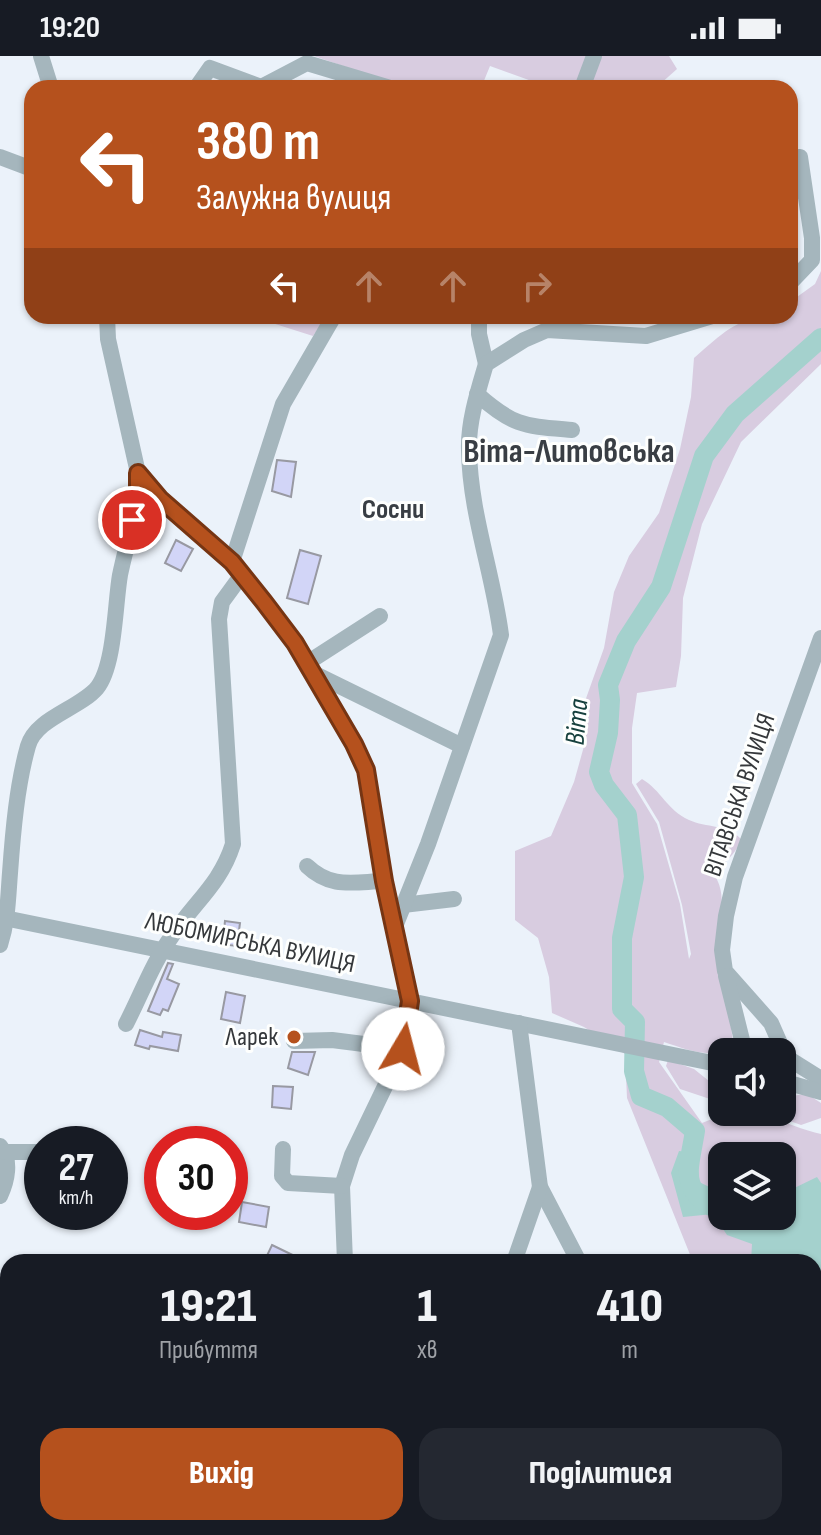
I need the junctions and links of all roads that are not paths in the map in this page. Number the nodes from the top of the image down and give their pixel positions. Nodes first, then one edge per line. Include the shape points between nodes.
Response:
1 (41, 56) edge
2 (594, 56) edge
3 (210, 62) edge
4 (48, 80) edge
5 (200, 80) edge
6 (247, 80) edge
7 (274, 80) edge
8 (363, 80) edge
9 (585, 80) edge
10 (0, 157) edge
11 (800, 157) dead end
12 (24, 166) edge
13 (798, 275) edge
14 (107, 324) edge
15 (329, 324) edge
16 (479, 324) edge
17 (686, 324) edge
18 (486, 364) junction
19 (477, 394) junction
20 (572, 430) dead end
21 (138, 473) junction
22 (236, 569) junction
23 (380, 616) dead end
24 (821, 638) edge
25 (311, 668) junction
26 (462, 746) junction
27 (307, 866) dead end
28 (384, 881) junction
29 (454, 899) dead end
30 (403, 905) junction
31 (4, 918) edge
32 (396, 924) junction
33 (0, 945) edge
34 (164, 949) junction
35 (725, 971) junction
36 (410, 1001) junction
37 (519, 1023) junction
38 (126, 1024) dead end
39 (742, 1038) edge
40 (294, 1041) dead end
41 (403, 1049) junction
42 (708, 1062) edge
43 (821, 1079) edge
44 (796, 1085) edge
45 (821, 1092) edge
46 (3, 1149) edge
47 (283, 1149) dead end
48 (24, 1151) edge
49 (342, 1186) junction
50 (540, 1187) junction
51 (0, 1196) edge
52 (345, 1254) edge
53 (517, 1254) edge
54 (575, 1254) edge

1 - 4 street
2 - 9 street
3 - 5 street
3 - 6 street
7 - 8 street via 307,63
10 - 12 street
11 - 13 street via 812,260
14 - 21 street
15 - 22 street via 283,404
16 - 18 street
17 - 18 street via 646,336 547,330
18 - 19 street
19 - 20 street via 503,418
19 - 26 street via 469,447 471,489 501,635
21 - 22 street
21 - 31 street via 138,501 100,685 29,742
22 - 25 street
22 - 34 street via 219,619 233,844 226,868
23 - 25 street
24 - 35 street, ВІТАВСЬКА ВУЛИЦЯ via 735,877 722,950
25 - 26 street
25 - 28 street via 366,770
26 - 30 street
27 - 28 street via 320,879 337,883
28 - 32 street
29 - 30 street
30 - 32 street
31 - 33 street
31 - 34 street, ЛЮБОМИРСЬКА ВУЛИЦЯ
32 - 36 street
34 - 36 street, ЛЮБОМИРСЬКА ВУЛИЦЯ
34 - 38 street
35 - 39 street, ВІТАВСЬКА ВУЛИЦЯ
35 - 43 street via 771,1023 786,1057
36 - 37 street, ЛЮБОМИРСЬКА ВУЛИЦЯ
36 - 41 street
37 - 42 street, ЛЮБОМИРСЬКА ВУЛИЦЯ
37 - 50 street
40 - 41 street
41 - 49 street
44 - 45 street
46 - 48 street
46 - 51 street via 8,1171
47 - 49 street via 282,1176 288,1183
49 - 52 street
50 - 53 street
50 - 54 street

